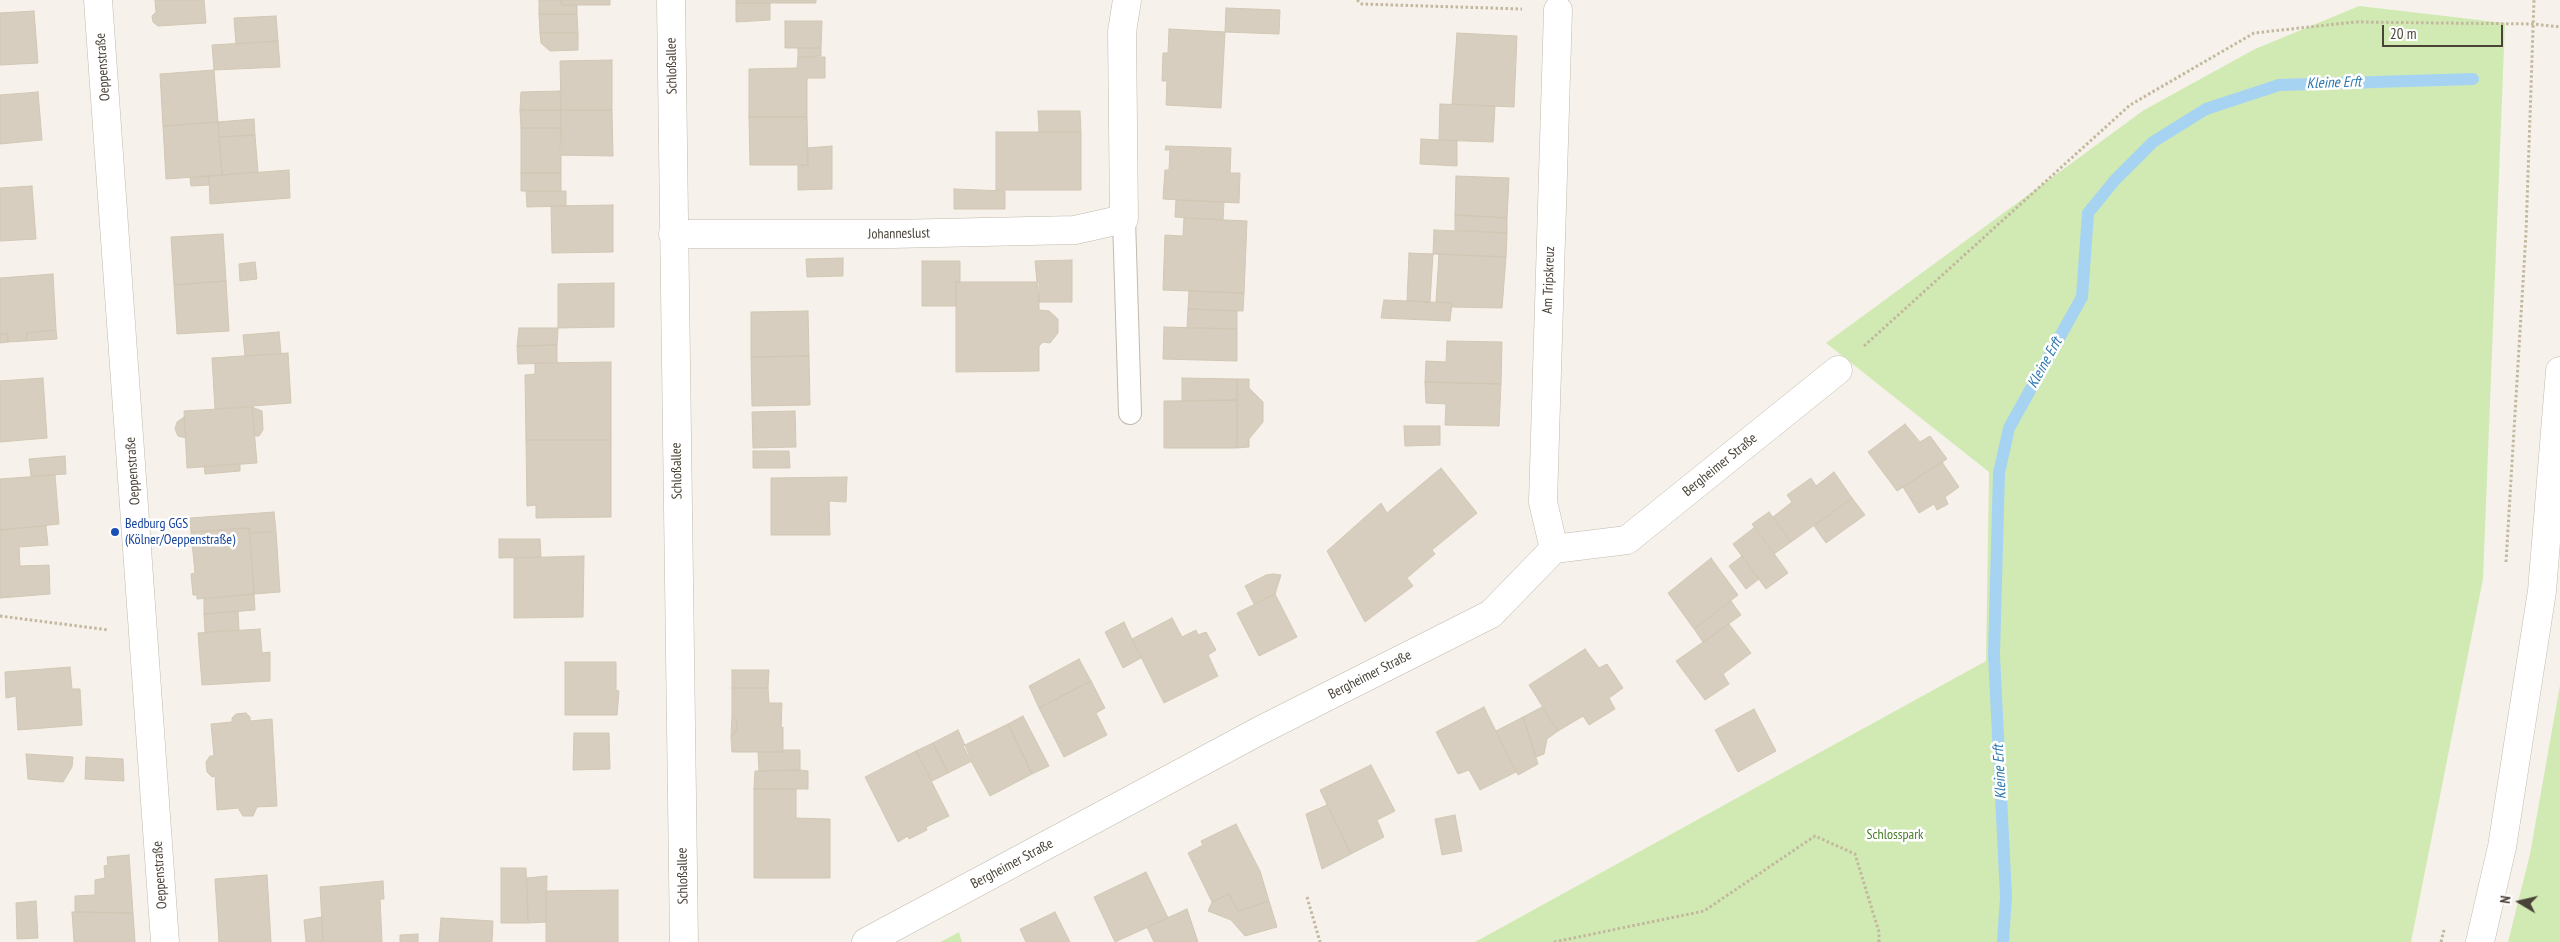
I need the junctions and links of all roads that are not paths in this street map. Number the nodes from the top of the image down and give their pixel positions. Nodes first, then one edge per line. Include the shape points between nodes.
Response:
1 (98, 0) edge
2 (671, 0) edge
3 (1127, 0) edge
4 (1558, 10) road end
5 (1124, 219) junction
6 (673, 234) junction
7 (1838, 370) road end
8 (2560, 371) edge
9 (1130, 413) dead end
10 (1554, 549) junction
11 (164, 942) edge
12 (684, 942) edge
13 (866, 942) edge
14 (2480, 942) edge

1 - 11 street, Oeppenstraße
2 - 6 street, Schloßallee
3 - 5 street via 1122,32
4 - 10 street, Am Tripskreuz via 1542,502
5 - 6 street, Johanneslust via 1075,230
5 - 9 lane
6 - 12 street, Schloßallee
7 - 10 street, Bergheimer Straße via 1627,540
8 - 14 street via 2542,591 2502,847
10 - 13 street, Bergheimer Straße via 1491,614 1259,731

